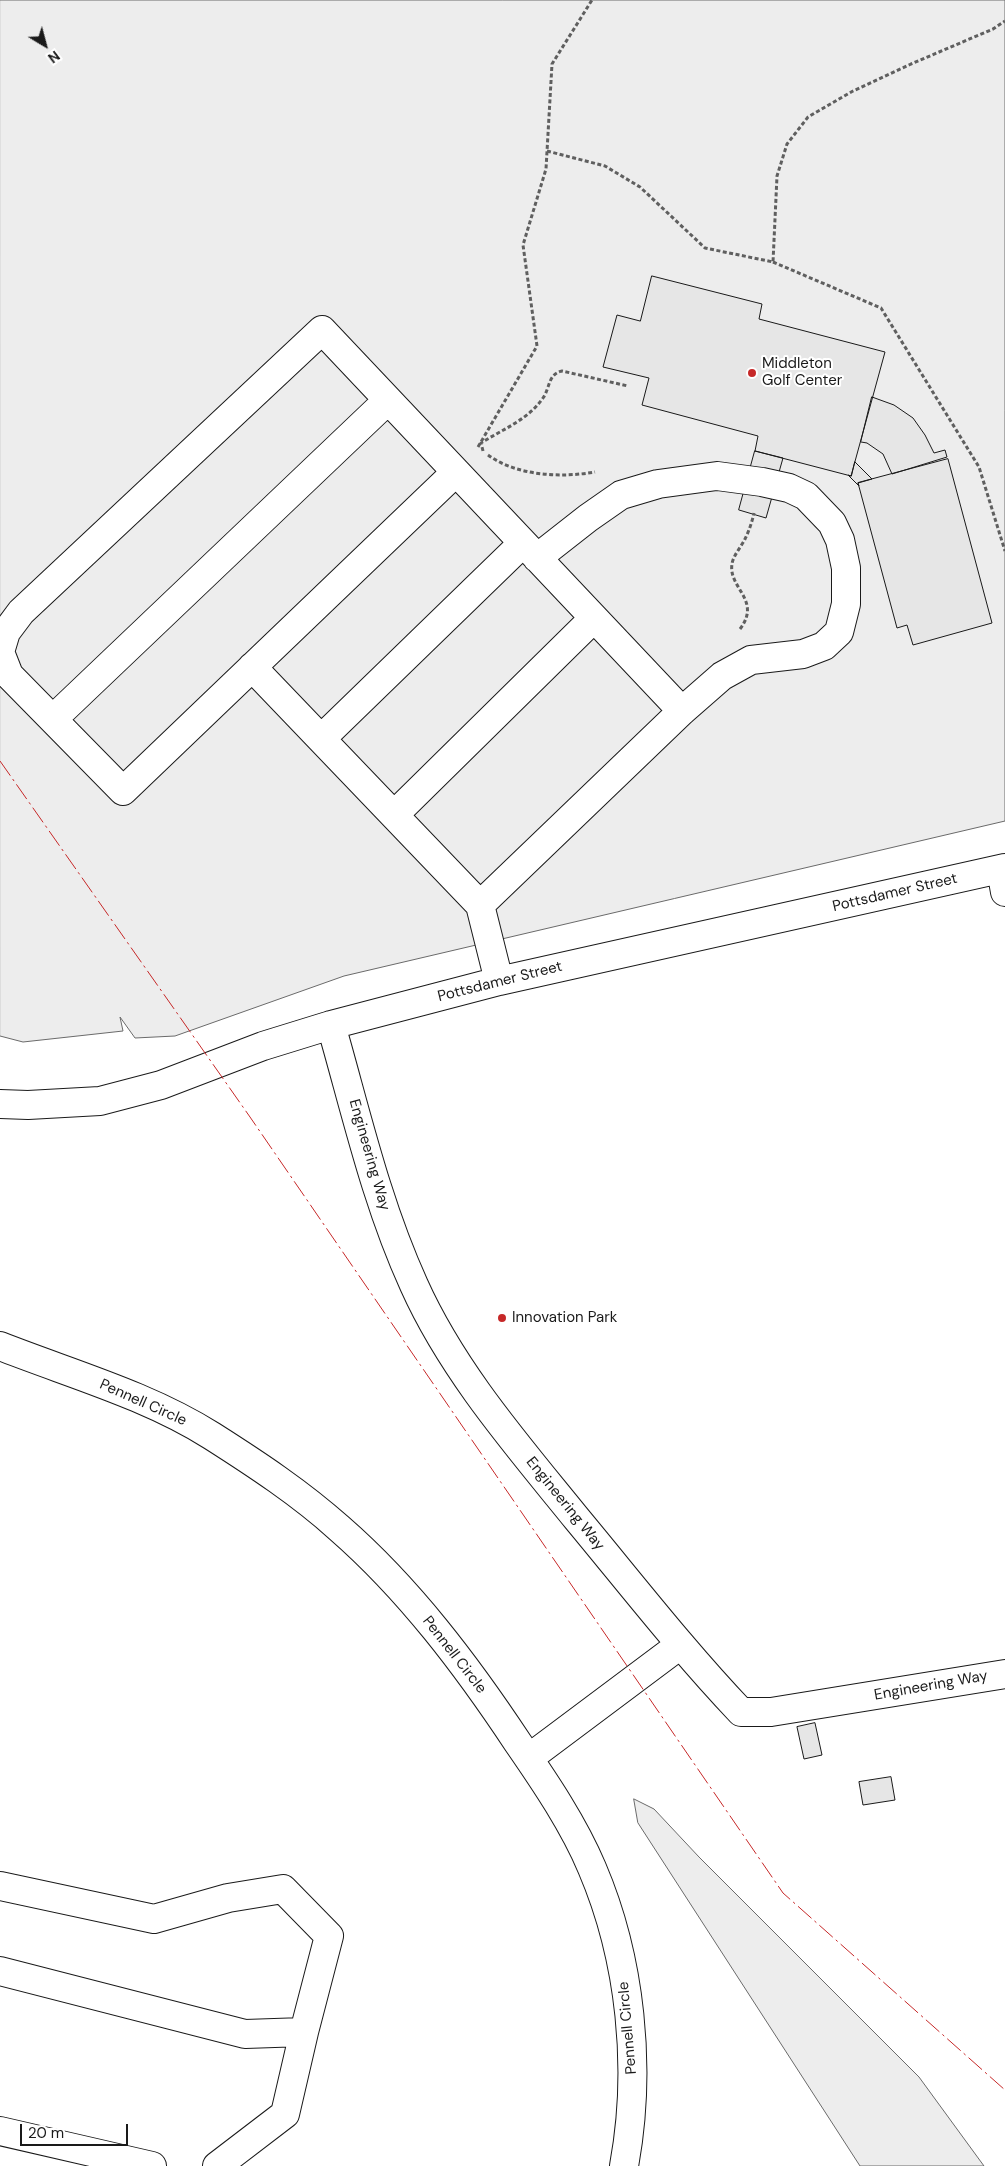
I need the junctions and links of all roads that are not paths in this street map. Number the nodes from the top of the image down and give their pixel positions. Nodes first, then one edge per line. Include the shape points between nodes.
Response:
1 (388, 400) junction
2 (456, 472) junction
3 (530, 550) junction
4 (594, 618) junction
5 (0, 652) edge
6 (252, 667) junction
7 (682, 711) junction
8 (53, 719) junction
9 (321, 739) junction
10 (394, 816) junction
11 (1004, 876) edge
12 (480, 905) junction
13 (499, 981) junction
14 (331, 1024) junction
15 (0, 1104) edge
16 (0, 1346) edge
17 (680, 1645) junction
18 (1005, 1674) edge
19 (529, 1758) junction
20 (0, 1886) edge
21 (0, 1971) edge
22 (304, 2032) junction
23 (0, 2131) edge
24 (152, 2166) edge
25 (217, 2166) edge
26 (624, 2166) edge

1 - 2 street
1 - 5 street via 322,330 22,612 6,632
1 - 8 street
2 - 3 street
2 - 6 street
3 - 4 street
3 - 7 street via 621,495 658,484 717,476 789,488 806,496 822,512 840,540 846,568 846,604 839,632 824,646 803,654 750,660 722,676
3 - 9 street
4 - 7 street
4 - 10 street
5 - 8 street via 9,675
6 - 8 street via 123,791
6 - 9 street
7 - 12 street
9 - 10 street
10 - 12 street
11 - 13 street, Pottsdamer Street
12 - 13 street
13 - 14 street, Pottsdamer Street
14 - 15 street, Pottsdamer Street via 160,1085 100,1101
14 - 17 street, Engineering Way via 392,1233 444,1342 476,1392
16 - 19 street, Pennell Circle via 133,1395 210,1435 271,1475 339,1527 421,1612
17 - 18 street, Engineering Way via 741,1712 771,1712
17 - 19 street
19 - 26 street, Pennell Circle via 592,1868 611,1922 624,1978 631,2033 632,2086
20 - 22 street via 154,1919 228,1898 283,1889 329,1936
21 - 22 street via 245,2034
22 - 25 street via 285,2114
23 - 24 street

